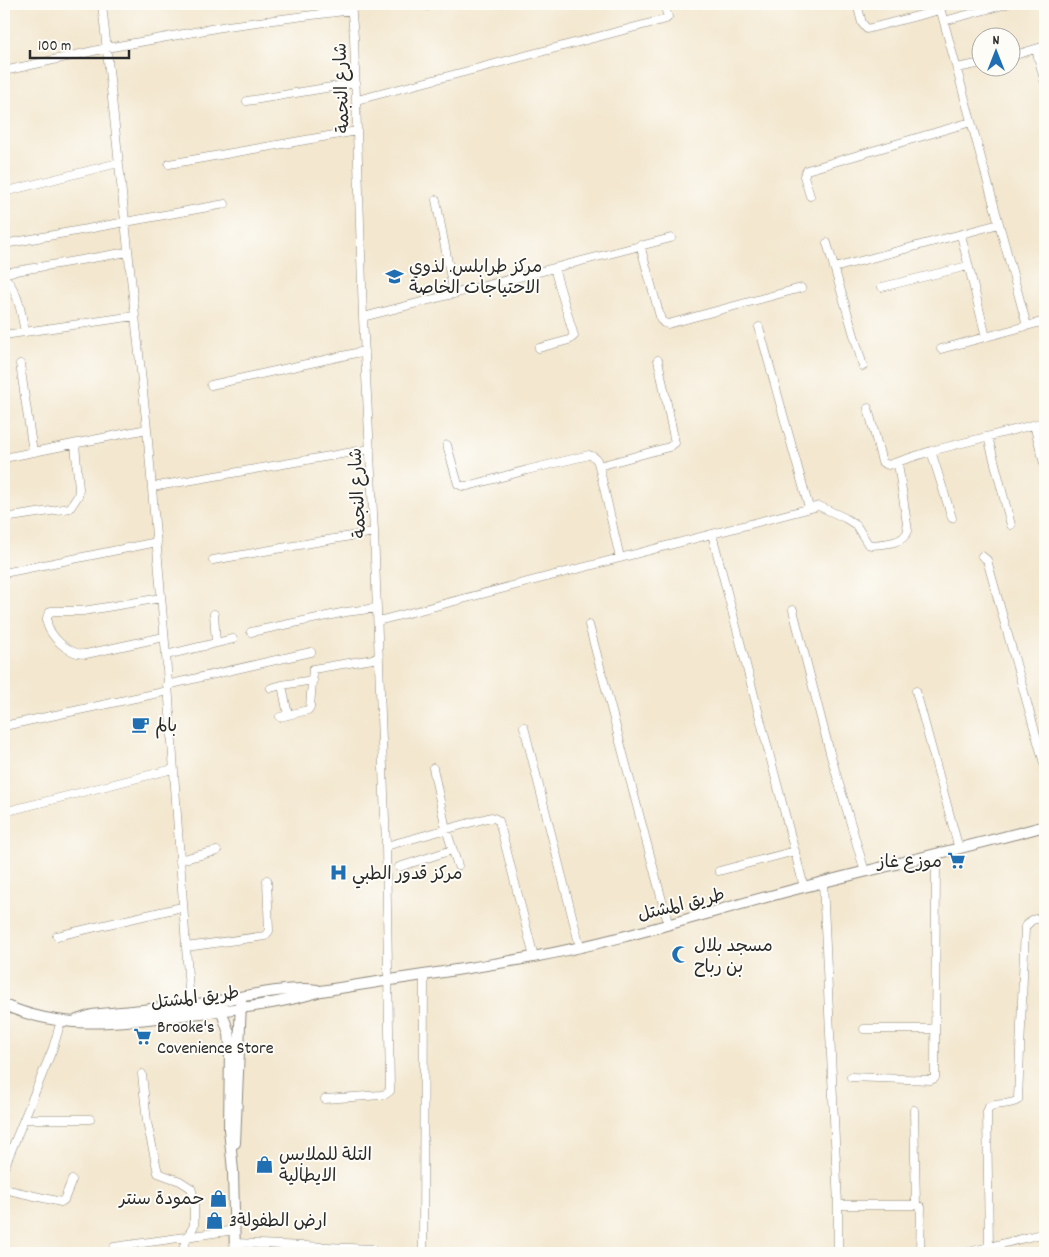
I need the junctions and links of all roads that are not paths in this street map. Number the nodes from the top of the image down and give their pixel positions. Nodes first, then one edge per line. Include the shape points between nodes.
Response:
1 (102, 4) edge
2 (664, 4) edge
3 (857, 4) edge
4 (1007, 4) edge
5 (352, 7) edge
6 (940, 7) edge
7 (944, 21) junction
8 (1045, 46) edge
9 (107, 48) junction
10 (1036, 49) junction
11 (1022, 53) edge
12 (972, 65) edge
13 (957, 68) junction
14 (4, 72) edge
15 (356, 83) junction
16 (1045, 83) edge
17 (357, 100) junction
18 (247, 101) dead end
19 (971, 122) junction
20 (357, 131) junction
21 (118, 163) junction
22 (169, 164) dead end
23 (4, 192) edge
24 (810, 196) dead end
25 (436, 200) dead end
26 (225, 204) dead end
27 (125, 222) junction
28 (999, 224) junction
29 (961, 235) junction
30 (671, 238) dead end
31 (827, 243) dead end
32 (4, 244) edge
33 (640, 245) junction
34 (128, 252) junction
35 (968, 266) junction
36 (554, 268) junction
37 (834, 268) junction
38 (4, 275) edge
39 (882, 287) dead end
40 (801, 288) dead end
41 (454, 294) junction
42 (136, 316) junction
43 (363, 317) junction
44 (1045, 321) edge
45 (1027, 326) junction
46 (759, 327) dead end
47 (25, 332) junction
48 (4, 335) edge
49 (986, 337) junction
50 (539, 348) dead end
51 (942, 349) dead end
52 (365, 351) junction
53 (658, 360) dead end
54 (20, 364) dead end
55 (863, 366) dead end
56 (211, 385) dead end
57 (868, 408) dead end
58 (1045, 422) edge
59 (1034, 425) junction
60 (147, 429) junction
61 (988, 437) junction
62 (75, 444) junction
63 (447, 445) dead end
64 (370, 449) junction
65 (931, 451) junction
66 (33, 452) junction
67 (4, 458) edge
68 (898, 463) junction
69 (599, 466) junction
70 (1045, 467) edge
71 (152, 487) junction
72 (809, 508) junction
73 (11, 517) dead end
74 (952, 518) dead end
75 (1011, 525) dead end
76 (374, 532) junction
77 (712, 534) junction
78 (157, 542) junction
79 (982, 556) dead end
80 (620, 558) junction
81 (213, 560) dead end
82 (4, 573) edge
83 (161, 598) junction
84 (377, 608) junction
85 (793, 610) dead end
86 (214, 614) dead end
87 (378, 621) junction
88 (589, 625) dead end
89 (251, 632) dead end
90 (164, 637) junction
91 (233, 639) dead end
92 (216, 643) junction
93 (311, 652) dead end
94 (166, 655) junction
95 (379, 658) junction
96 (313, 680) junction
97 (282, 685) junction
98 (168, 688) junction
99 (271, 688) dead end
100 (916, 691) dead end
101 (4, 726) edge
102 (524, 727) dead end
103 (1045, 767) edge
104 (433, 768) dead end
105 (173, 769) junction
106 (4, 812) edge
107 (1045, 826) edge
108 (446, 829) junction
109 (386, 846) junction
110 (960, 849) junction
111 (452, 850) junction
112 (216, 851) dead end
113 (795, 851) junction
114 (936, 855) junction
115 (179, 860) junction
116 (458, 866) dead end
117 (399, 867) dead end
118 (719, 871) dead end
119 (865, 872) junction
120 (267, 880) dead end
121 (823, 883) junction
122 (804, 887) junction
123 (182, 907) junction
124 (1045, 917) edge
125 (668, 923) junction
126 (57, 936) dead end
127 (186, 947) junction
128 (580, 947) junction
129 (534, 957) junction
130 (424, 975) junction
131 (388, 980) junction
132 (321, 991) junction
133 (241, 997) junction
134 (4, 1005) edge
135 (190, 1005) junction
136 (219, 1006) junction
137 (241, 1008) junction
138 (67, 1021) junction
139 (864, 1029) dead end
140 (935, 1029) junction
141 (142, 1074) dead end
142 (851, 1077) dead end
143 (326, 1099) dead end
144 (914, 1110) dead end
145 (24, 1119) junction
146 (90, 1119) dead end
147 (4, 1168) edge
148 (233, 1171) junction
149 (72, 1180) dead end
150 (4, 1189) edge
151 (838, 1204) junction
152 (916, 1205) junction
153 (235, 1230) junction
154 (1045, 1233) edge
155 (187, 1237) junction
156 (114, 1247) dead end
157 (989, 1247) junction
158 (235, 1248) edge
159 (372, 1249) dead end
160 (182, 1253) edge
161 (423, 1253) edge
162 (838, 1253) edge
163 (920, 1253) edge
164 (965, 1253) edge

1 - 9 street
2 - 17 street via 666,19
3 - 6 street via 862,24 867,29
4 - 7 street
5 - 9 street
5 - 15 street, شارع النجمة
6 - 7 street
7 - 13 street
8 - 10 street
9 - 14 street
9 - 21 street
10 - 11 street
10 - 16 street
12 - 13 street
13 - 19 street
15 - 17 street, شارع النجمة
15 - 18 street
17 - 20 street, شارع النجمة
19 - 24 street via 806,170 804,176
19 - 28 street
20 - 22 street
20 - 43 street, شارع النجمة
21 - 23 street
21 - 27 street
25 - 41 street
26 - 27 street
27 - 32 street
27 - 34 street
28 - 29 street
28 - 45 street
29 - 35 street
29 - 37 street
30 - 33 street
31 - 37 street
33 - 36 street
33 - 40 street via 664,323
34 - 38 street
34 - 42 street
35 - 39 street
35 - 49 street
36 - 41 street
36 - 50 street via 574,336
37 - 55 street
38 - 47 street via 16,296
41 - 43 street
42 - 47 street
42 - 60 street
43 - 52 street, شارع النجمة
44 - 45 street
45 - 49 street
46 - 72 street
47 - 48 street
49 - 51 street
52 - 56 street
52 - 64 street, شارع النجمة
53 - 69 street via 675,443
54 - 66 street
57 - 68 street via 882,462 888,465
58 - 59 street
59 - 61 street
59 - 70 street
60 - 62 street
60 - 71 street
61 - 65 street
61 - 75 street
62 - 66 street
62 - 73 street via 78,496 70,508
63 - 69 street via 458,484 462,486 589,455 597,459
64 - 71 street
64 - 76 street, شارع النجمة
65 - 68 street
65 - 74 street
66 - 67 street
68 - 72 street via 908,531 903,539 871,545 856,525 846,518 819,506
69 - 80 street
71 - 78 street
72 - 77 street
76 - 81 street
76 - 84 street, شارع النجمة
77 - 80 street
77 - 113 street
78 - 82 street
78 - 83 street
79 - 103 street via 987,560
80 - 87 street
83 - 90 street
83 - 90 street via 83,611 51,612 46,620 48,628 62,644 79,654
84 - 87 street, شارع النجمة
84 - 89 street
85 - 119 street
86 - 92 street
87 - 95 street, شارع النجمة
88 - 125 street
90 - 94 street
91 - 92 street
92 - 94 street
93 - 98 street
94 - 98 street
95 - 96 street via 313,669
95 - 109 street, شارع النجمة
96 - 97 street
96 - 97 street via 308,710 284,716
97 - 99 street
98 - 101 street
98 - 105 street
100 - 110 street
102 - 128 street
104 - 108 street
105 - 106 street
105 - 115 street
107 - 110 main road, طريق المشتل
108 - 109 street
108 - 111 street
108 - 129 street via 491,817 499,821
109 - 131 street, شارع النجمة
110 - 114 main road, طريق المشتل
111 - 116 street
111 - 117 street
112 - 115 street
113 - 118 street
113 - 122 street
114 - 119 main road, طريق المشتل
114 - 140 street
115 - 123 street
119 - 121 main road, طريق المشتل
120 - 127 street via 267,935
121 - 122 main road, طريق المشتل
121 - 151 street
122 - 125 main road, طريق المشتل
123 - 126 street
123 - 127 street
124 - 157 street via 1032,920 1025,927 1018,1100 992,1105 987,1112
125 - 128 main road, طريق المشتل
127 - 135 street
128 - 129 main road, طريق المشتل
129 - 130 main road, طريق المشتل
130 - 131 main road, طريق المشتل
130 - 161 street
131 - 132 main road, طريق المشتل
131 - 143 street, شارع النجمة via 390,1091 381,1095
132 - 133 main road, طريق المشتل via 307,988
132 - 137 main road, طريق المشتل
133 - 136 main road, طريق المشتل
133 - 137 main road
134 - 138 main road, طريق المشتل
135 - 136 main road, طريق المشتل
135 - 138 main road, طريق المشتل
136 - 137 main road, طريق المشتل
136 - 138 main road, طريق المشتل via 121,1022 92,1024
136 - 148 main road via 229,1033 229,1129
137 - 148 main road
138 - 145 street
139 - 140 street
140 - 142 street via 935,1078
141 - 155 street via 147,1122 158,1174 191,1188 194,1198 194,1226
144 - 152 street
145 - 146 street
145 - 147 street
148 - 153 main road
149 - 150 street via 61,1202
151 - 152 street
151 - 162 street
152 - 163 street via 921,1207
153 - 155 street
153 - 158 main road
154 - 157 street
155 - 156 street
155 - 160 street
157 - 164 street
158 - 159 street

